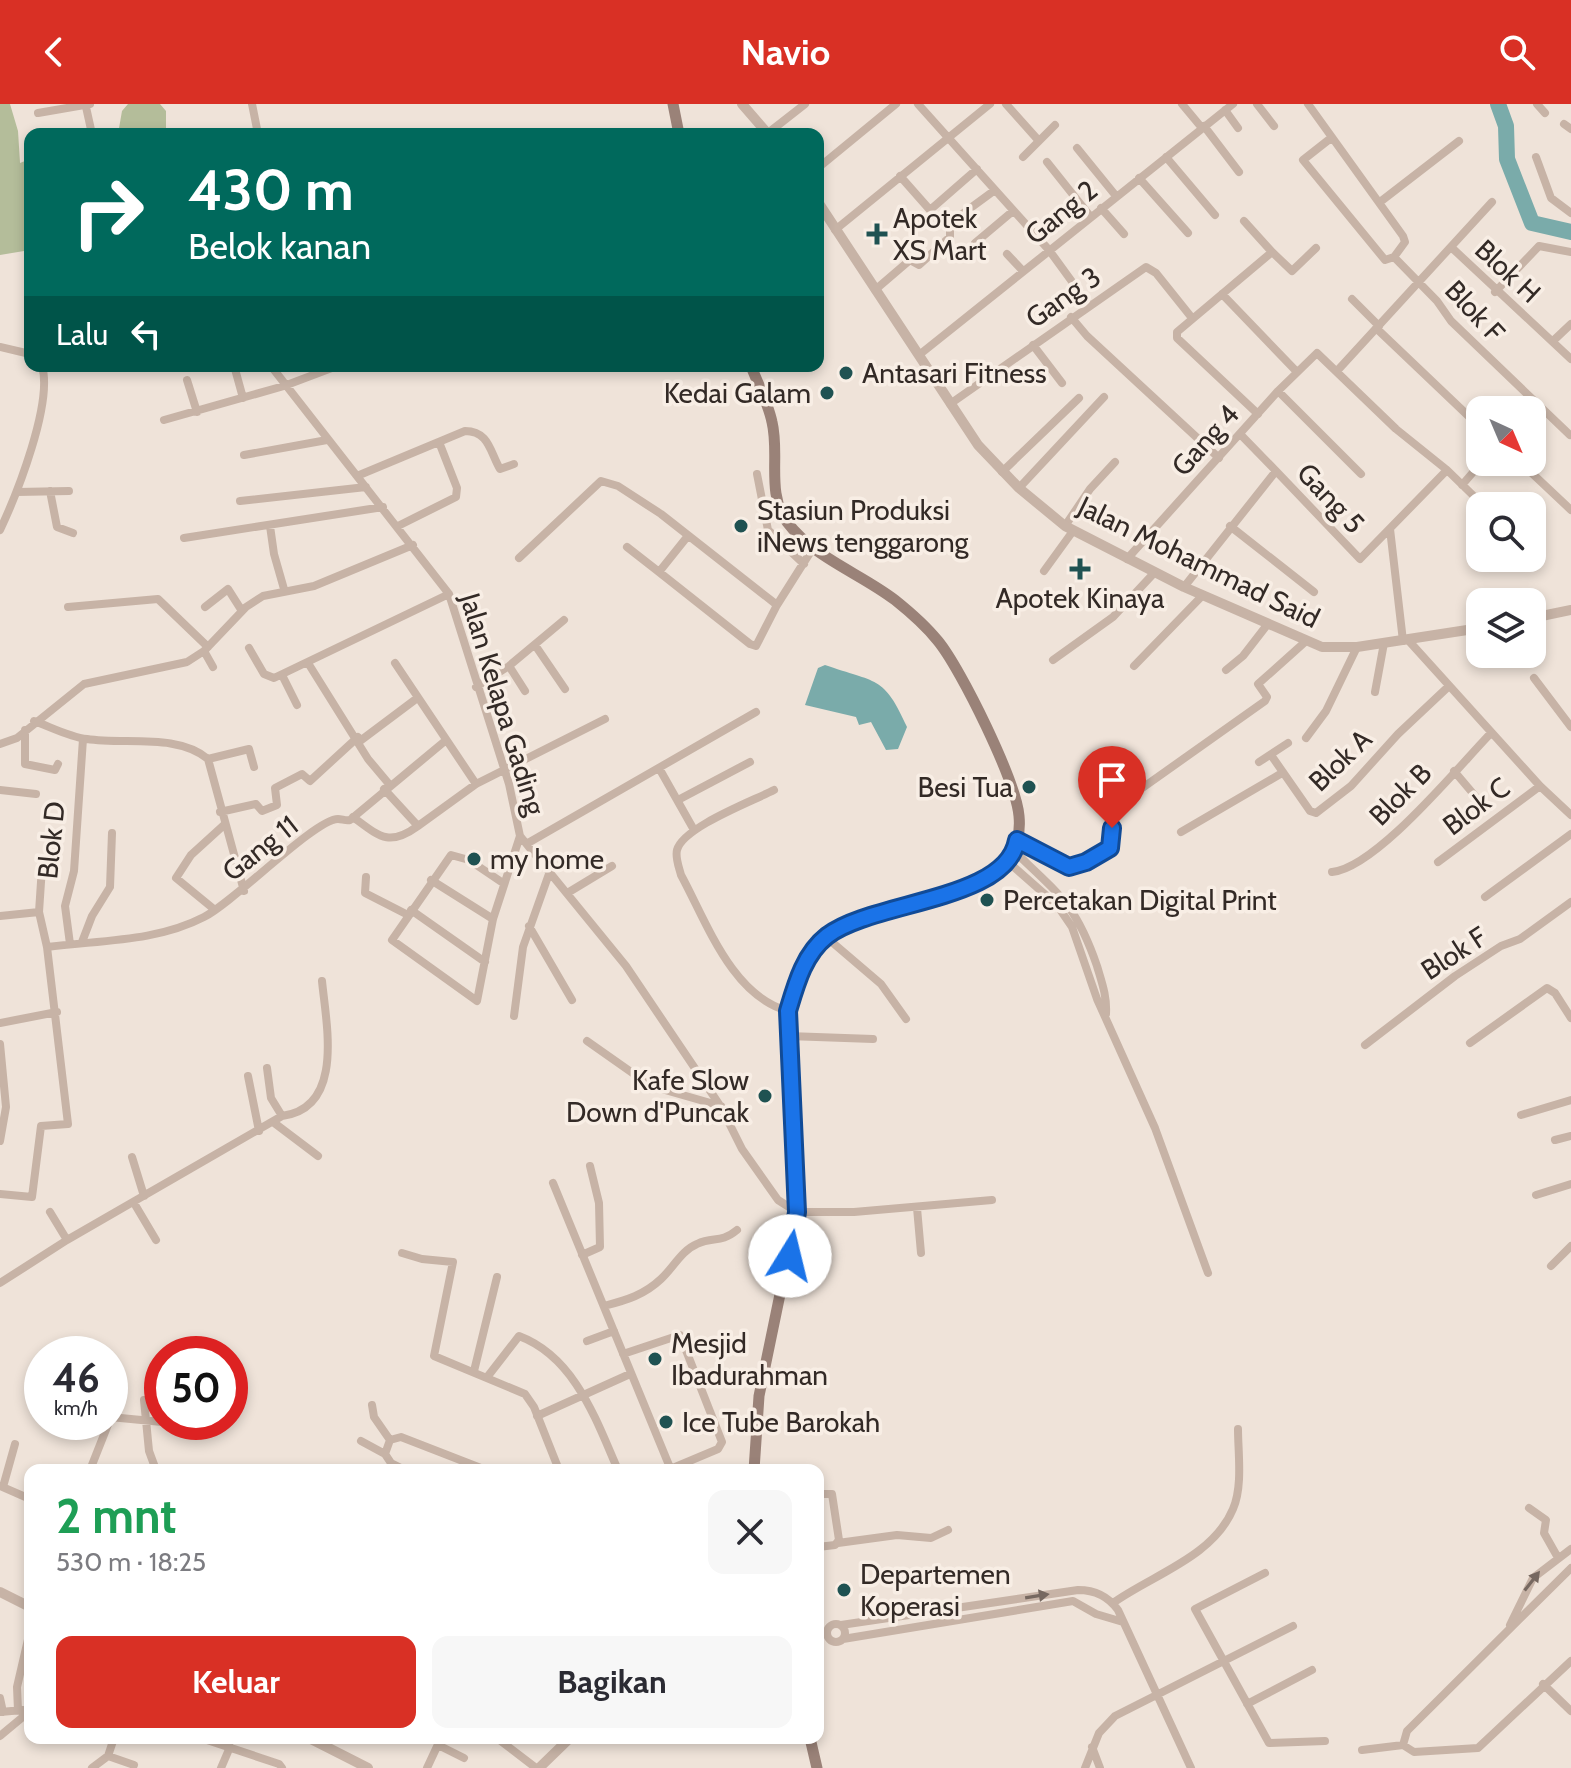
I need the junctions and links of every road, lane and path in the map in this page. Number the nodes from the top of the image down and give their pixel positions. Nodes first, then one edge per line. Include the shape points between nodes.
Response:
1 (252, 104) edge
2 (673, 104) edge
3 (742, 104) edge
4 (805, 104) edge
5 (896, 104) edge
6 (918, 104) edge
7 (990, 104) edge
8 (1006, 104) edge
9 (1182, 104) edge
10 (1257, 104) edge
11 (1308, 104) edge
12 (1537, 104) edge
13 (88, 105) edge
14 (1229, 106) edge
15 (38, 113) dead end
16 (1545, 113) dead end
17 (1055, 125) dead end
18 (1274, 126) dead end
19 (1203, 127) junction
20 (91, 128) edge
21 (257, 128) edge
22 (678, 128) edge
23 (763, 128) edge
24 (775, 128) edge
25 (1238, 128) dead end
26 (948, 137) junction
27 (1331, 138) junction
28 (1039, 141) junction
29 (1459, 141) dead end
30 (1077, 148) dead end
31 (1023, 157) dead end
32 (1166, 157) junction
33 (1536, 157) dead end
34 (1047, 162) dead end
35 (824, 163) edge
36 (977, 169) junction
37 (1239, 172) dead end
38 (900, 176) junction
39 (1139, 178) junction
40 (995, 190) junction
41 (1116, 196) junction
42 (1380, 202) junction
43 (1492, 202) dead end
44 (1101, 208) junction
45 (1013, 211) junction
46 (824, 212) edge
47 (1571, 213) edge
48 (1215, 215) dead end
49 (1090, 216) junction
50 (1244, 221) dead end
51 (835, 230) junction
52 (1188, 233) dead end
53 (1124, 234) dead end
54 (975, 243) dead end
55 (1451, 247) junction
56 (1316, 248) dead end
57 (1049, 250) junction
58 (1272, 252) junction
59 (1571, 252) edge
60 (1007, 254) dead end
61 (1308, 256) junction
62 (1394, 257) junction
63 (1317, 265) dead end
64 (1023, 271) junction
65 (1418, 282) junction
66 (875, 290) junction
67 (1495, 292) junction
68 (1222, 294) junction
69 (1352, 299) dead end
70 (1089, 305) junction
71 (1071, 317) junction
72 (1192, 318) junction
73 (1571, 324) edge
74 (1378, 327) junction
75 (1553, 341) junction
76 (1033, 345) junction
77 (0, 347) edge
78 (24, 353) edge
79 (919, 355) junction
80 (1571, 359) edge
81 (1337, 371) junction
82 (42, 372) edge
83 (236, 372) edge
84 (275, 372) edge
85 (321, 372) edge
86 (753, 372) edge
87 (1297, 372) junction
88 (187, 380) dead end
89 (1062, 383) dead end
90 (284, 386) junction
91 (1278, 391) junction
92 (1529, 396) edge
93 (1104, 397) dead end
94 (243, 398) junction
95 (1079, 398) dead end
96 (950, 404) junction
97 (197, 412) junction
98 (1546, 412) edge
99 (1466, 413) edge
100 (1258, 414) junction
101 (164, 420) dead end
102 (1241, 435) junction
103 (1570, 435) edge
104 (327, 440) junction
105 (439, 442) junction
106 (244, 455) dead end
107 (1219, 458) junction
108 (1115, 462) dead end
109 (514, 464) dead end
110 (1447, 470) junction
111 (1276, 471) junction
112 (1002, 472) junction
113 (757, 474) dead end
114 (1361, 474) dead end
115 (357, 476) junction
116 (1470, 476) edge
117 (1535, 476) edge
118 (1462, 485) junction
119 (366, 487) junction
120 (1019, 488) junction
121 (50, 491) junction
122 (69, 491) dead end
123 (17, 492) junction
124 (1469, 492) edge
125 (240, 501) dead end
126 (383, 507) junction
127 (1571, 510) edge
128 (270, 526) junction
129 (398, 526) junction
130 (1230, 526) junction
131 (1069, 529) junction
132 (1390, 529) junction
133 (0, 530) edge
134 (73, 533) dead end
135 (687, 537) junction
136 (184, 538) dead end
137 (413, 545) junction
138 (627, 547) dead end
139 (813, 548) junction
140 (519, 558) dead end
141 (1127, 559) junction
142 (804, 564) junction
143 (1044, 571) dead end
144 (659, 572) junction
145 (1155, 572) junction
146 (1184, 587) junction
147 (284, 589) junction
148 (1314, 592) dead end
149 (449, 594) junction
150 (1202, 596) junction
151 (777, 605) junction
152 (68, 607) dead end
153 (205, 607) dead end
154 (1571, 610) edge
155 (242, 611) junction
156 (1546, 615) edge
157 (564, 620) dead end
158 (1267, 625) junction
159 (1466, 630) edge
160 (1406, 640) junction
161 (1305, 642) junction
162 (1384, 643) junction
163 (535, 645) junction
164 (1357, 647) junction
165 (249, 648) dead end
166 (206, 649) junction
167 (1053, 660) dead end
168 (308, 663) junction
169 (395, 663) dead end
170 (509, 666) junction
171 (1134, 666) dead end
172 (213, 667) dead end
173 (1226, 670) dead end
174 (282, 675) junction
175 (1534, 678) dead end
176 (1449, 686) junction
177 (476, 687) junction
178 (565, 689) dead end
179 (525, 691) dead end
180 (1375, 692) dead end
181 (416, 699) junction
182 (297, 705) dead end
183 (756, 712) dead end
184 (605, 719) dead end
185 (34, 721) junction
186 (1571, 727) edge
187 (25, 730) junction
188 (1491, 733) junction
189 (1306, 738) dead end
190 (83, 739) junction
191 (359, 739) junction
192 (445, 741) junction
193 (1288, 743) dead end
194 (0, 744) edge
195 (1271, 755) junction
196 (208, 759) junction
197 (750, 762) dead end
198 (1259, 762) dead end
199 (58, 764) dead end
200 (254, 767) dead end
201 (659, 768) junction
202 (504, 770) junction
203 (1454, 771) junction
204 (1282, 773) junction
205 (476, 784) junction
206 (386, 786) junction
207 (1540, 786) junction
208 (0, 790) edge
209 (774, 790) dead end
210 (1138, 791) dead end
211 (36, 794) dead end
212 (1571, 796) edge
213 (1476, 797) dead end
214 (678, 800) junction
215 (1561, 804) junction
216 (220, 812) junction
217 (1571, 815) edge
218 (353, 817) junction
219 (1112, 821) dead end
220 (224, 825) junction
221 (418, 826) junction
222 (694, 830) junction
223 (1181, 832) dead end
224 (112, 833) dead end
225 (1571, 834) edge
226 (520, 836) junction
227 (528, 843) junction
228 (1013, 851) junction
229 (1438, 862) dead end
230 (612, 866) dead end
231 (42, 867) dead end
232 (550, 871) junction
233 (1332, 872) dead end
234 (366, 877) dead end
235 (431, 880) junction
236 (503, 883) junction
237 (244, 891) junction
238 (569, 892) junction
239 (1485, 897) dead end
240 (1570, 905) edge
241 (215, 910) junction
242 (39, 912) junction
243 (409, 913) junction
244 (0, 916) edge
245 (493, 919) junction
246 (529, 926) junction
247 (826, 937) junction
248 (82, 942) junction
249 (70, 944) junction
250 (47, 947) junction
251 (485, 962) junction
252 (322, 981) dead end
253 (572, 1000) dead end
254 (788, 1011) junction
255 (57, 1012) junction
256 (514, 1016) dead end
257 (1571, 1018) edge
258 (906, 1019) dead end
259 (0, 1023) edge
260 (788, 1036) junction
261 (873, 1039) dead end
262 (587, 1041) dead end
263 (1470, 1043) dead end
264 (0, 1044) edge
265 (1365, 1045) dead end
266 (267, 1068) dead end
267 (248, 1076) dead end
268 (1571, 1100) edge
269 (3, 1107) edge
270 (721, 1107) junction
271 (1521, 1115) dead end
272 (282, 1116) junction
273 (273, 1122) junction
274 (259, 1131) junction
275 (1571, 1136) edge
276 (1555, 1140) dead end
277 (0, 1141) edge
278 (318, 1156) dead end
279 (132, 1157) dead end
280 (590, 1166) dead end
281 (553, 1183) dead end
282 (1571, 1184) edge
283 (0, 1194) edge
284 (1536, 1195) dead end
285 (144, 1196) junction
286 (992, 1200) dead end
287 (134, 1203) junction
288 (917, 1208) junction
289 (50, 1212) dead end
290 (797, 1212) junction
291 (737, 1230) dead end
292 (67, 1240) junction
293 (156, 1240) dead end
294 (1571, 1246) edge
295 (402, 1253) dead end
296 (921, 1253) dead end
297 (582, 1255) junction
298 (1551, 1266) dead end
299 (1208, 1273) dead end
300 (497, 1277) dead end
301 (0, 1283) edge
302 (604, 1306) junction
303 (614, 1331) junction
304 (587, 1341) dead end
305 (623, 1354) junction
306 (474, 1371) junction
307 (630, 1374) junction
308 (488, 1376) junction
309 (585, 1395) junction
310 (372, 1405) dead end
311 (537, 1416) junction
312 (1238, 1429) dead end
313 (102, 1440) edge
314 (148, 1440) edge
315 (390, 1440) junction
316 (361, 1441) dead end
317 (15, 1444) dead end
318 (385, 1454) junction
319 (92, 1464) edge
320 (154, 1464) edge
321 (393, 1464) edge
322 (471, 1464) edge
323 (557, 1464) edge
324 (615, 1464) edge
325 (667, 1464) edge
326 (683, 1464) edge
327 (752, 1464) edge
328 (1, 1486) edge
329 (824, 1494) edge
330 (24, 1496) edge
331 (1529, 1508) dead end
332 (948, 1530) dead end
333 (838, 1543) junction
334 (824, 1546) edge
335 (1571, 1549) edge
336 (1557, 1556) junction
337 (1571, 1568) edge
338 (1265, 1573) dead end
339 (1075, 1590) junction
340 (0, 1592) edge
341 (1073, 1601) junction
342 (1113, 1603) junction
343 (24, 1604) edge
344 (1123, 1622) junction
345 (841, 1625) junction
346 (1293, 1626) dead end
347 (1510, 1626) junction
348 (824, 1633) edge
349 (824, 1636) edge
350 (846, 1637) junction
351 (24, 1657) edge
352 (1223, 1661) junction
353 (1571, 1661) edge
354 (1312, 1670) dead end
355 (1543, 1684) junction
356 (1158, 1694) junction
357 (0, 1698) edge
358 (1247, 1704) junction
359 (18, 1710) junction
360 (24, 1710) edge
361 (1571, 1711) edge
362 (2, 1712) edge
363 (24, 1715) edge
364 (0, 1736) edge
365 (1325, 1741) dead end
366 (112, 1744) edge
367 (220, 1744) edge
368 (321, 1744) edge
369 (438, 1744) edge
370 (442, 1744) edge
371 (505, 1744) edge
372 (564, 1744) edge
373 (811, 1744) edge
374 (1403, 1745) junction
375 (1092, 1746) junction
376 (230, 1747) junction
377 (1362, 1750) dead end
378 (108, 1756) junction
379 (464, 1758) dead end
380 (134, 1765) dead end
381 (95, 1767) edge
382 (281, 1767) edge
383 (1191, 1767) edge
384 (221, 1768) edge
385 (368, 1768) edge
386 (427, 1768) edge
387 (538, 1768) edge
388 (817, 1768) edge
389 (1085, 1768) edge
390 (1100, 1768) edge

1 - 21 street
2 - 22 main road
3 - 23 street
4 - 24 street
5 - 35 street
6 - 26 street
7 - 26 street
8 - 28 street
9 - 19 street
10 - 18 street
11 - 27 street
12 - 16 street
13 - 15 street
13 - 20 street
14 - 19 street, Gang 2
14 - 25 street
17 - 28 street
19 - 32 street, Gang 2
19 - 37 street
26 - 36 street
26 - 38 street
27 - 42 street
27 - 62 street, Blok F via 1303,160 1385,260
28 - 31 street
29 - 42 street
30 - 41 street
32 - 39 street, Gang 2
32 - 48 street
33 - 47 street via 1551,198
34 - 49 street
36 - 38 street via 930,210
36 - 40 street
38 - 51 street
39 - 41 street, Gang 2
39 - 52 street
40 - 45 street
40 - 66 street via 950,223 952,234 919,265 910,260
41 - 44 street, Gang 2
42 - 62 street via 1405,239
43 - 55 street
44 - 49 street, Gang 2
44 - 53 street
45 - 54 street
45 - 57 street
46 - 51 street, Jalan Mohammad Said
49 - 57 street, Gang 2
50 - 58 street
51 - 66 street, Jalan Mohammad Said
55 - 65 street
55 - 67 street, Blok H
56 - 61 street
57 - 64 street, Gang 2
57 - 70 street
58 - 61 street via 1292,271
58 - 68 street
59 - 67 street via 1539,246
60 - 64 street
61 - 63 street
62 - 65 street, Blok F
64 - 79 street, Gang 2
65 - 74 street
65 - 92 street, Blok F
66 - 79 street, Jalan Mohammad Said
67 - 75 street, Blok H
68 - 72 street
68 - 87 street
69 - 74 street
70 - 71 street, Gang 3
70 - 72 street, Gang 3 via 1146,267
71 - 76 street, Gang 3
71 - 107 street
72 - 100 street via 1177,338
73 - 75 street
74 - 81 street
74 - 99 street
75 - 80 street, Blok H
76 - 89 street
76 - 96 street, Gang 3
77 - 78 street
79 - 96 street, Jalan Mohammad Said
81 - 87 street, Gang 4 via 1317,353
81 - 110 street
82 - 123 street via 44,394
83 - 94 street
84 - 90 street, Jalan Kelapa Gading
85 - 90 street
86 - 139 main road via 772,419 778,504 785,520
87 - 91 street, Gang 4
88 - 97 street
90 - 94 street
90 - 104 street, Jalan Kelapa Gading
91 - 100 street, Gang 4
91 - 114 street
93 - 120 street
94 - 97 street
95 - 112 street
96 - 112 street, Jalan Mohammad Said
97 - 101 street
98 - 103 street, Blok F
100 - 102 street, Gang 4
102 - 107 street, Gang 4
102 - 111 street
104 - 106 street
104 - 115 street, Jalan Kelapa Gading
105 - 109 street via 465,431 480,433 500,469
105 - 115 street
105 - 129 street via 456,497
107 - 141 street, Gang 4
108 - 131 street via 1090,489
110 - 118 street
110 - 132 street
111 - 130 street, Gang 5
111 - 132 street, Gang 5 via 1358,558
112 - 120 street, Jalan Mohammad Said
113 - 142 street via 768,530
115 - 119 street, Jalan Kelapa Gading
116 - 118 street
117 - 127 street
118 - 124 street
119 - 125 street
119 - 126 street, Jalan Kelapa Gading
120 - 131 street, Jalan Mohammad Said
121 - 122 street
121 - 123 street
121 - 134 street via 57,527
123 - 133 street
126 - 128 street
126 - 129 street, Jalan Kelapa Gading
128 - 136 street
128 - 147 street
129 - 137 street, Jalan Kelapa Gading
130 - 146 street, Gang 5
130 - 148 street
131 - 141 street, Jalan Mohammad Said
131 - 143 street
132 - 160 street
135 - 140 street via 661,514 601,481
135 - 144 street
135 - 151 street
137 - 147 street via 314,586
137 - 149 street, Jalan Kelapa Gading
138 - 144 street
139 - 142 street
139 - 228 main road via 891,597 939,642 1006,768 1019,812
141 - 145 street, Jalan Mohammad Said
142 - 151 street
144 - 151 street via 756,646
145 - 146 street, Jalan Mohammad Said
145 - 167 street via 1113,617
146 - 150 street, Jalan Mohammad Said
147 - 155 street
149 - 168 street
149 - 177 street, Jalan Kelapa Gading
150 - 158 street, Jalan Mohammad Said
150 - 171 street
152 - 166 street via 158,599
153 - 155 street via 228,589
154 - 156 street
155 - 166 street
157 - 163 street
158 - 161 street, Jalan Mohammad Said
158 - 173 street
159 - 160 street, Jalan Mohammad Said
160 - 162 street, Jalan Mohammad Said
160 - 176 street
161 - 164 street, Jalan Mohammad Said via 1335,649
161 - 210 street via 1259,683 1265,701
162 - 164 street, Jalan Mohammad Said
162 - 180 street
163 - 170 street
163 - 178 street
164 - 189 street via 1326,711
165 - 174 street via 266,676
166 - 172 street
166 - 185 street via 175,665 84,684
168 - 174 street
168 - 191 street
169 - 181 street
170 - 177 street
170 - 179 street
174 - 182 street
175 - 186 street
176 - 188 street
176 - 204 street, Blok A via 1351,786 1317,813
177 - 202 street, Jalan Kelapa Gading
181 - 191 street
181 - 192 street
183 - 201 street
184 - 202 street
185 - 187 street
185 - 190 street
187 - 194 street
187 - 199 street via 25,764 54,770
188 - 203 street, Blok B
188 - 207 street
190 - 196 street via 178,744
190 - 249 street, Blok D via 74,871 65,906
191 - 206 street
191 - 216 street via 310,781 302,774 275,788 277,805 262,811 256,804
192 - 205 street
192 - 206 street, Gang 11
193 - 195 street
195 - 198 street
195 - 204 street, Blok A
196 - 200 street via 249,749
196 - 216 street
197 - 214 street
201 - 214 street
201 - 227 street
202 - 205 street
202 - 226 street, Jalan Kelapa Gading
203 - 213 street
203 - 233 street, Blok B via 1388,840 1350,869
204 - 223 street
205 - 221 street
206 - 218 street, Gang 11
206 - 221 street
207 - 215 street
207 - 229 street, Blok C
208 - 211 street
209 - 222 street
212 - 215 street
214 - 222 street
215 - 217 street
216 - 220 street
218 - 221 street via 391,840
218 - 237 street, Gang 11 via 334,820 284,852
219 - 228 street via 1110,848 1086,862 1069,867
220 - 237 street
220 - 241 street via 191,855 176,878
222 - 254 street via 677,849 681,875 749,991 767,1006
224 - 248 street via 110,887
225 - 239 street
226 - 227 street, Jalan Kelapa Gading
226 - 236 street
227 - 232 street, Jalan Kelapa Gading
228 - 247 main road via 984,879 867,917
228 - 299 street via 1063,898 1084,928 1107,997 1106,1015 1155,1128
230 - 238 street
231 - 242 street
232 - 238 street, Jalan Kelapa Gading
232 - 246 street
234 - 243 street via 365,893
235 - 236 street via 455,855
235 - 243 street
235 - 245 street
236 - 245 street
237 - 241 street, Gang 11
238 - 270 street, Jalan Kelapa Gading
240 - 265 street, Blok F via 1455,976
241 - 248 street, Gang 11 via 173,930
242 - 244 street
242 - 250 street
243 - 251 street
243 - 251 street via 392,938 394,943 477,1001
245 - 251 street
246 - 253 street
246 - 256 street
247 - 254 main road via 805,963
247 - 258 street via 881,984
248 - 249 street, Gang 11
249 - 250 street, Gang 11
250 - 255 street
252 - 272 street via 329,1063 317,1093 296,1114
254 - 260 main road
255 - 259 street
255 - 283 street via 68,1124 41,1127 32,1197
257 - 263 street via 1547,988
260 - 261 street
260 - 290 main road
262 - 270 street via 651,1086
264 - 269 street
266 - 272 street via 271,1098
267 - 274 street
268 - 271 street
269 - 277 street
270 - 290 street, Jalan Kelapa Gading via 778,1200
272 - 273 street
273 - 274 street
273 - 278 street
274 - 285 street
275 - 276 street
279 - 285 street
280 - 297 street via 599,1203 600,1247
281 - 297 street
282 - 284 street
285 - 287 street
286 - 288 street
287 - 292 street
287 - 293 street
288 - 290 street
288 - 296 street
289 - 292 street
290 - 327 main road via 759,1396
291 - 302 street via 721,1241 687,1249 640,1296
292 - 301 street
294 - 298 street
295 - 306 street via 453,1262 434,1356
297 - 302 street
300 - 306 street
302 - 303 street
303 - 304 street
303 - 305 street
305 - 307 street
305 - 326 street via 677,1335 684,1339 722,1442 718,1449
306 - 308 street
307 - 309 street
307 - 325 street
308 - 309 street via 521,1336 562,1366
308 - 311 street via 525,1394
309 - 311 street
309 - 324 street
310 - 315 street
311 - 323 street
312 - 342 street via 1237,1488 1222,1525 1196,1552
313 - 319 street
314 - 320 street
315 - 318 street
315 - 322 street via 401,1437
316 - 318 street
317 - 328 street
318 - 321 street
328 - 330 street
329 - 333 street via 832,1494
331 - 336 street via 1546,1520 1544,1533
332 - 333 street via 931,1538 907,1534
333 - 334 street
335 - 336 street
347 -> 336 street via 1528,1585
337 - 347 street
338 - 352 street via 1195,1609
339 - 341 street
339 - 342 street via 1094,1591
345 -> 339 street
340 - 343 street
341 - 344 street
341 - 350 street
342 - 344 street
344 - 356 street
345 - 348 street via 831,1625
345 - 350 street
346 - 352 street
347 - 374 street via 1407,1731
349 - 350 street via 833,1642
351 - 359 street
352 - 356 street
352 - 358 street
353 - 355 street
354 - 358 street
355 - 361 street
355 - 374 street via 1472,1751 1414,1752
356 - 375 street via 1115,1716
356 - 383 street
357 - 362 street
358 - 365 street via 1269,1743
359 - 360 street
359 - 362 street
363 - 364 street
366 - 378 street
367 - 376 street
368 - 385 street
369 - 386 street
370 - 379 street
371 - 387 street
372 - 387 street
373 - 388 main road
374 - 377 street
375 - 389 street
375 - 390 street
376 - 382 street
376 - 384 street
378 - 380 street
378 - 381 street

